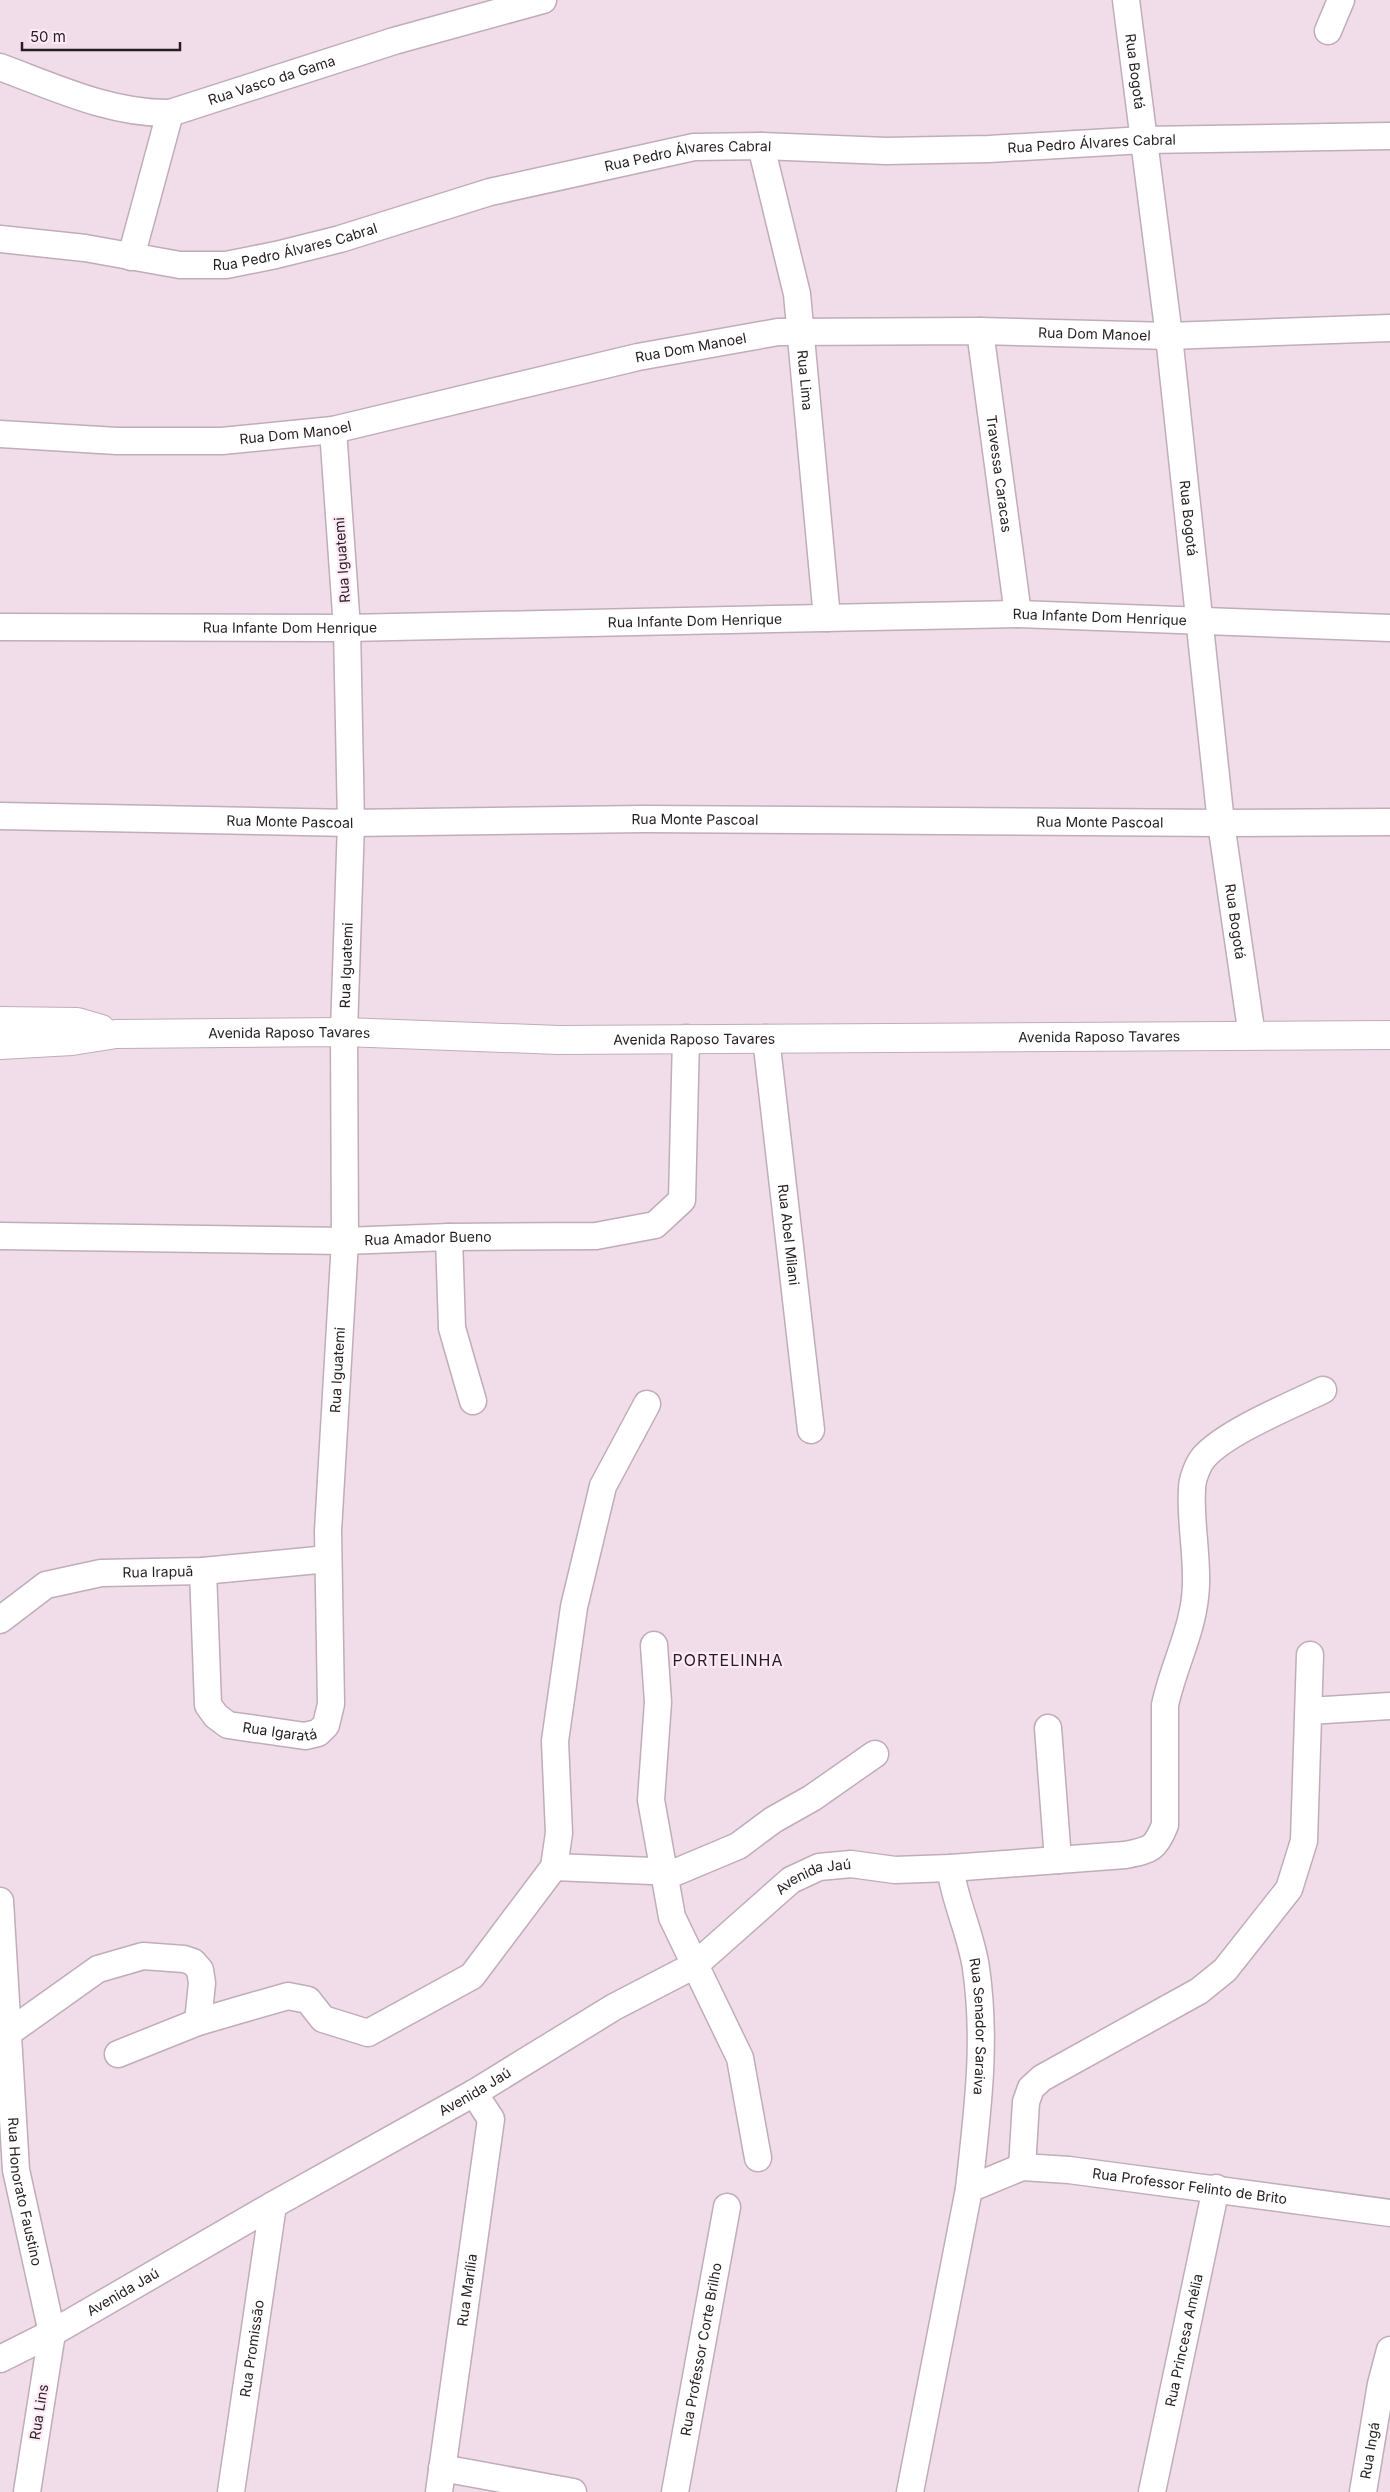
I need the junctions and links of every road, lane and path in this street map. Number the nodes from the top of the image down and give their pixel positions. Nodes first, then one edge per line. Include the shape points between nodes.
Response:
1 (543, 0) edge
2 (1126, 0) edge
3 (1341, 0) edge
4 (1328, 31) dead end
5 (0, 67) edge
6 (170, 113) junction
7 (1390, 136) edge
8 (1144, 140) junction
9 (761, 146) junction
10 (0, 239) edge
11 (130, 257) junction
12 (1390, 328) edge
13 (800, 331) junction
14 (980, 331) junction
15 (1169, 336) junction
16 (333, 430) junction
17 (0, 434) edge
18 (1018, 614) junction
19 (827, 618) junction
20 (1199, 620) junction
21 (0, 627) edge
22 (347, 628) junction
23 (1390, 628) edge
24 (0, 816) edge
25 (1390, 822) edge
26 (351, 823) junction
27 (1221, 823) junction
28 (0, 1021) edge
29 (344, 1032) junction
30 (116, 1034) junction
31 (1390, 1035) edge
32 (1252, 1036) junction
33 (686, 1038) junction
34 (766, 1038) junction
35 (0, 1045) edge
36 (0, 1236) edge
37 (449, 1237) junction
38 (345, 1241) junction
39 (1323, 1390) dead end
40 (473, 1401) dead end
41 (647, 1404) dead end
42 (811, 1430) dead end
43 (328, 1560) junction
44 (203, 1571) junction
45 (0, 1620) edge
46 (654, 1645) dead end
47 (1310, 1655) dead end
48 (1390, 1706) edge
49 (1309, 1711) junction
50 (1048, 1728) dead end
51 (875, 1754) dead end
52 (1058, 1860) junction
53 (554, 1867) junction
54 (950, 1868) junction
55 (663, 1871) junction
56 (0, 1901) edge
57 (695, 1965) junction
58 (198, 2022) junction
59 (8, 2033) junction
60 (118, 2054) dead end
61 (6, 2088) edge
62 (474, 2093) junction
63 (758, 2158) dead end
64 (1022, 2167) junction
65 (8, 2174) edge
66 (980, 2183) junction
67 (1216, 2188) junction
68 (273, 2205) junction
69 (727, 2207) dead end
70 (1390, 2212) edge
71 (52, 2333) junction
72 (1390, 2350) edge
73 (0, 2358) edge
74 (440, 2480) edge
75 (26, 2492) edge
76 (231, 2492) edge
77 (573, 2492) edge
78 (675, 2492) edge
79 (910, 2492) edge
80 (1152, 2492) edge
81 (1364, 2492) edge

1 - 6 street, Rua Vasco da Gama via 394,41
2 - 8 street, Rua Bogotá
3 - 4 street
5 - 6 street, Rua Vasco da Gama via 114,107 144,114
6 - 11 street
7 - 8 street, Rua Pedro Álvares Cabral
8 - 9 street, Rua Pedro Álvares Cabral via 895,151
8 - 15 street, Rua Bogotá
9 - 11 street, Rua Pedro Álvares Cabral via 684,149 490,192 340,239 226,265 180,265
9 - 13 street, Rua Lima via 797,294
10 - 11 street, Rua Pedro Álvares Cabral via 85,248
12 - 15 street, Rua Dom Manoel
13 - 14 street, Rua Dom Manoel
13 - 16 street, Rua Dom Manoel via 638,357
13 - 19 street, Rua Lima
14 - 15 street, Rua Dom Manoel
14 - 18 street, Travessa Caracas
15 - 20 street, Rua Bogotá
16 - 17 street, Rua Dom Manoel via 222,441 117,441
16 - 22 street, Rua Iguatemi
18 - 19 street, Rua Infante Dom Henrique
18 - 20 street, Rua Infante Dom Henrique
19 - 22 street, Rua Infante Dom Henrique
20 - 23 street, Rua Infante Dom Henrique
20 - 27 street, Rua Bogotá
21 - 22 street, Rua Infante Dom Henrique
22 - 26 street, Rua Iguatemi
24 - 26 street, Rua Monte Pascoal
25 - 27 street, Rua Monte Pascoal
26 - 27 street, Rua Monte Pascoal via 644,819
26 - 29 street, Rua Iguatemi
27 - 32 street, Rua Bogotá
28 - 30 main road via 77,1022
29 - 30 main road, Avenida Raposo Tavares
29 - 33 main road, Avenida Raposo Tavares via 559,1040
29 - 38 street, Rua Iguatemi
30 - 35 main road, Avenida Raposo Tavares via 72,1041
31 - 32 main road, Avenida Raposo Tavares
32 - 34 main road, Avenida Raposo Tavares
33 - 34 main road, Avenida Raposo Tavares
33 - 37 street, Rua Amador Bueno via 682,1200 654,1225 596,1236
34 - 42 street, Rua Abel Milani
36 - 38 street, Rua Amador Bueno
37 - 38 street, Rua Amador Bueno
37 - 40 street via 452,1328
38 - 43 street, Rua Iguatemi
39 - 52 street, Avenida Jaú via 1221,1443 1204,1458 1197,1471 1192,1487 1196,1584 1188,1638 1165,1705 1166,1806 1165,1825 1158,1842 1150,1850 1125,1855
41 - 53 street via 603,1486 574,1607 556,1741 559,1833
43 - 44 street, Rua Irapuã
43 - 44 street, Rua Igaratá via 331,1704 326,1725 318,1733 305,1736 228,1725 208,1705
44 - 45 street, Rua Irapuã via 101,1573 46,1585
46 - 55 street via 658,1702 651,1800
47 - 49 street
48 - 49 street
49 - 64 street via 1304,1842 1289,1889 1225,1970 1199,1991 1042,2078 1031,2088 1026,2102
50 - 52 street
51 - 55 street via 738,1846 676,1872
52 - 54 street, Avenida Jaú
53 - 55 street
53 - 58 street via 472,1976 368,2032 323,2019 308,2000 288,1996
54 - 57 street, Avenida Jaú via 895,1870 851,1864 819,1867 791,1880
54 - 66 street, Rua Senador Saraiva via 976,1966 982,2022
55 - 57 street via 672,1917
56 - 59 street, Rua Honorato Faustino
57 - 62 street, Avenida Jaú via 614,2007
57 - 63 street via 740,2058
58 - 59 street via 200,1970 184,1958 143,1956 98,1969
58 - 60 street
59 - 61 street, Rua Honorato Faustino
61 - 65 street, Rua Honorato Faustino
62 - 68 street, Avenida Jaú
62 - 74 street, Rua Marília via 491,2119
64 - 66 street, Rua Professor Felinto de Brito
64 - 67 street, Rua Professor Felinto de Brito
65 - 71 street, Rua Honorato Faustino
66 - 79 street, Rua Senador Saraiva
67 - 70 street, Rua Professor Felinto de Brito
67 - 80 street, Rua Princesa Amélia
68 - 71 street, Avenida Jaú
68 - 76 street, Rua Promissão
69 - 78 street, Rua Professor Corte Brilho
71 - 73 street, Avenida Jaú
71 - 75 street, Rua Lins
72 - 81 street, Rua Ingá via 1381,2384
74 - 77 street

